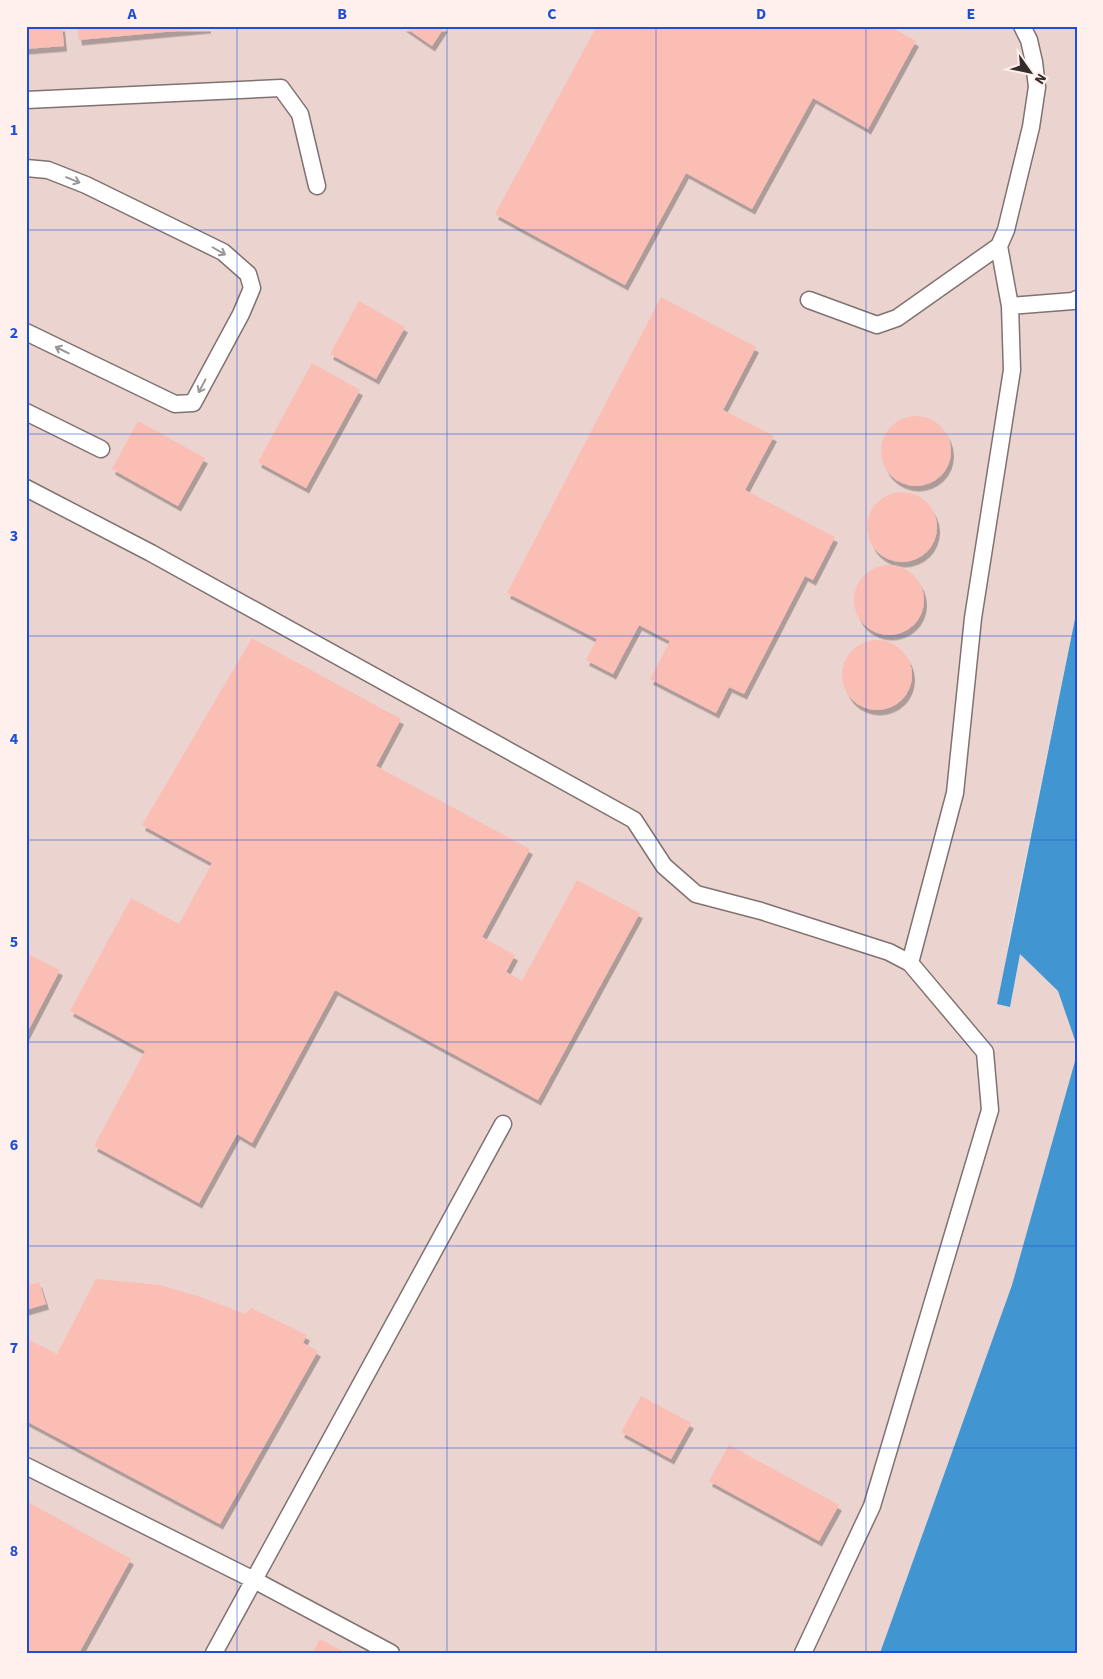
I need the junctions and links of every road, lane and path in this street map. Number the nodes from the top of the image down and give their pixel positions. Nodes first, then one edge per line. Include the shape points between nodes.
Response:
1 (1022, 26) edge
2 (26, 100) edge
3 (26, 169) edge
4 (317, 186) dead end
5 (999, 246) junction
6 (809, 300) dead end
7 (1077, 300) edge
8 (1010, 306) junction
9 (26, 332) edge
10 (26, 412) edge
11 (101, 449) dead end
12 (26, 488) edge
13 (910, 963) junction
14 (503, 1124) dead end
15 (26, 1466) edge
16 (254, 1580) junction
17 (214, 1653) edge
18 (391, 1653) edge
19 (803, 1653) edge

1 - 5 lane via 1029,40 1037,87 1029,136 1006,230
2 - 4 lane via 281,88 300,114
3 -> 9 lane via 48,170 86,185 223,252 248,274 252,288 193,403 174,404
5 - 6 lane via 886,323 877,325
5 - 8 lane
7 - 8 lane
8 - 13 lane via 1012,370 973,618 955,793
10 - 11 lane
12 - 13 lane via 151,553 634,820 664,866 696,894 889,952
13 - 19 lane via 984,1052 990,1110 872,1506
14 - 16 lane
15 - 16 lane
16 - 17 lane
16 - 18 lane

